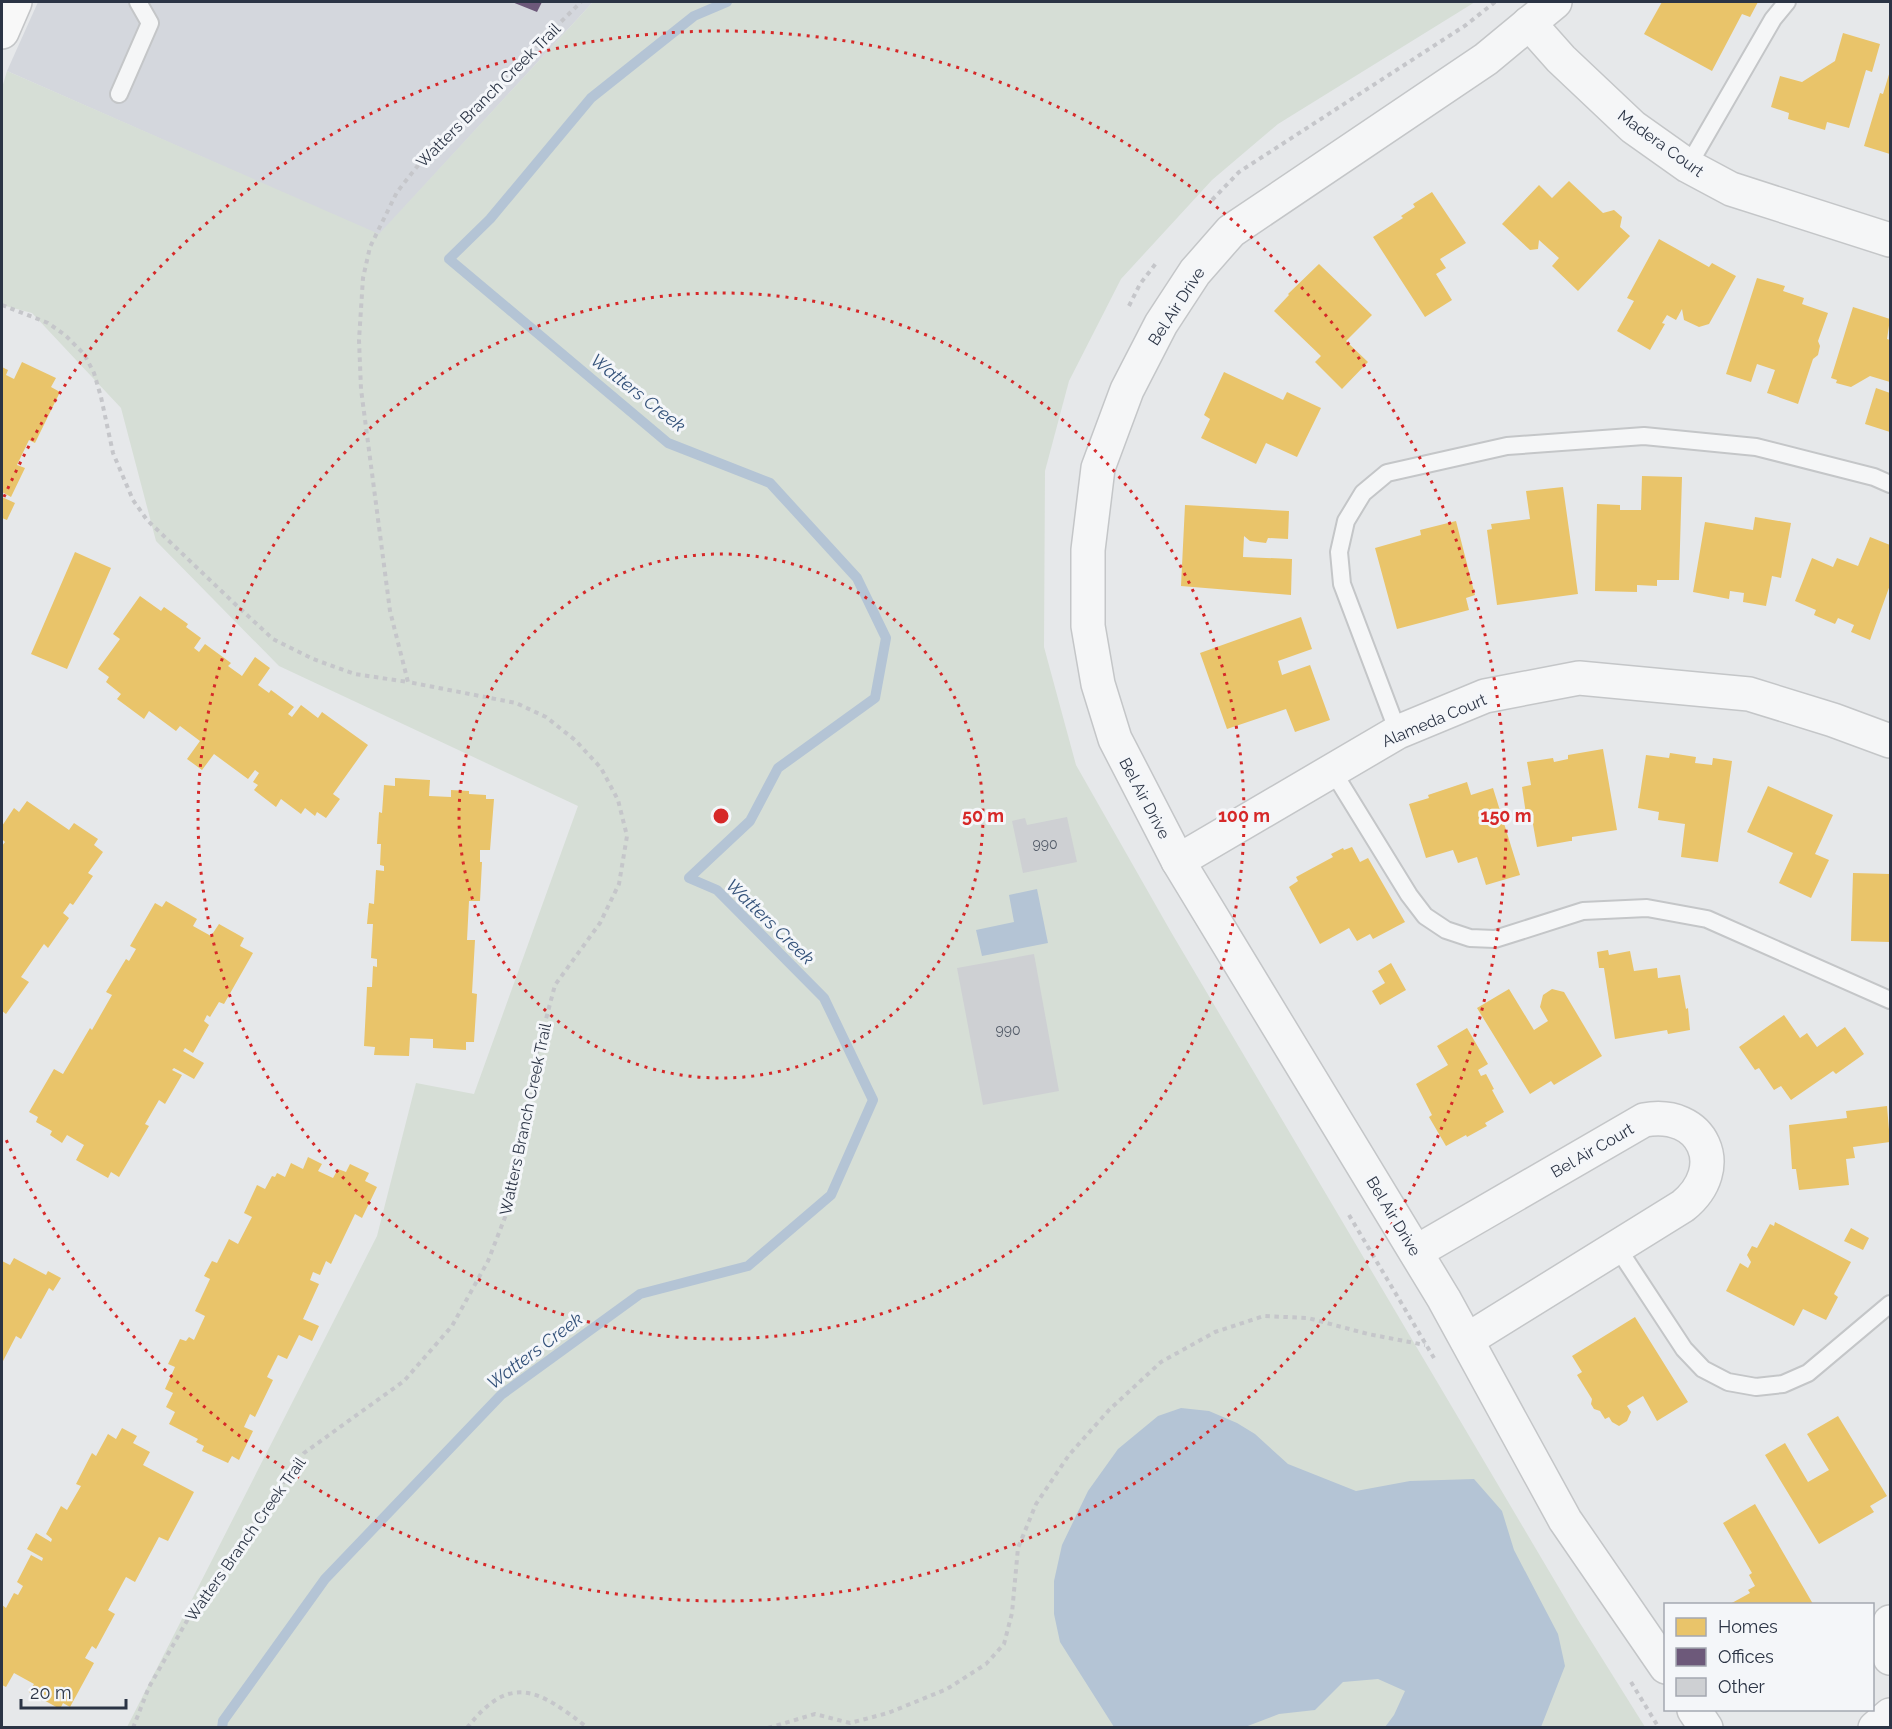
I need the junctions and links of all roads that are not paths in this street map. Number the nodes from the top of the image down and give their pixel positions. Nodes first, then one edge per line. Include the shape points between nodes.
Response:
1 (15, 2) edge
2 (138, 2) edge
3 (1556, 2) edge
4 (1787, 2) edge
5 (1529, 23) junction
6 (2, 32) edge
7 (119, 94) dead end
8 (1688, 166) junction
9 (1890, 240) edge
10 (1890, 484) edge
11 (1398, 732) junction
12 (1890, 741) edge
13 (1332, 770) junction
14 (1178, 861) junction
15 (1890, 1000) edge
16 (1617, 1247) junction
17 (1416, 1252) junction
18 (1890, 1304) edge
19 (1467, 1340) junction
20 (1890, 1622) edge
21 (1890, 1658) edge
22 (1664, 1666) edge
23 (1695, 1711) edge
24 (1890, 1715) edge
25 (1706, 1728) edge
26 (1875, 1728) edge

1 - 6 main road
2 - 7 lane via 150,23
3 - 5 street, Bel Air Drive
4 - 8 lane via 1773,19
5 - 8 street, Madera Court via 1633,127
5 - 14 street, Bel Air Drive via 1486,58 1231,231 1195,272 1161,324 1127,390 1098,468 1088,550 1088,626 1098,684 1115,739
8 - 9 street, Madera Court via 1731,189
10 - 11 lane via 1755,447 1644,436 1507,446 1387,473 1363,494 1346,521 1339,552 1342,584
11 - 12 street, Alameda Court via 1485,696 1579,678 1749,694
11 - 13 street, Alameda Court
13 - 14 street, Alameda Court
13 - 15 lane via 1409,895 1425,916 1446,930 1470,938 1495,939 1583,911 1647,908 1707,919
14 - 17 street, Bel Air Drive
16 - 17 street, Bel Air Court via 1683,1206 1704,1183 1706,1153 1689,1127 1660,1117 1644,1120
16 - 18 lane via 1684,1349 1703,1369 1728,1382 1756,1388 1783,1384 1808,1373
16 - 19 street, Bel Air Court
17 - 19 street, Bel Air Drive
19 - 22 street, Bel Air Drive via 1565,1520
20 - 21 street
23 - 25 street
24 - 26 street

